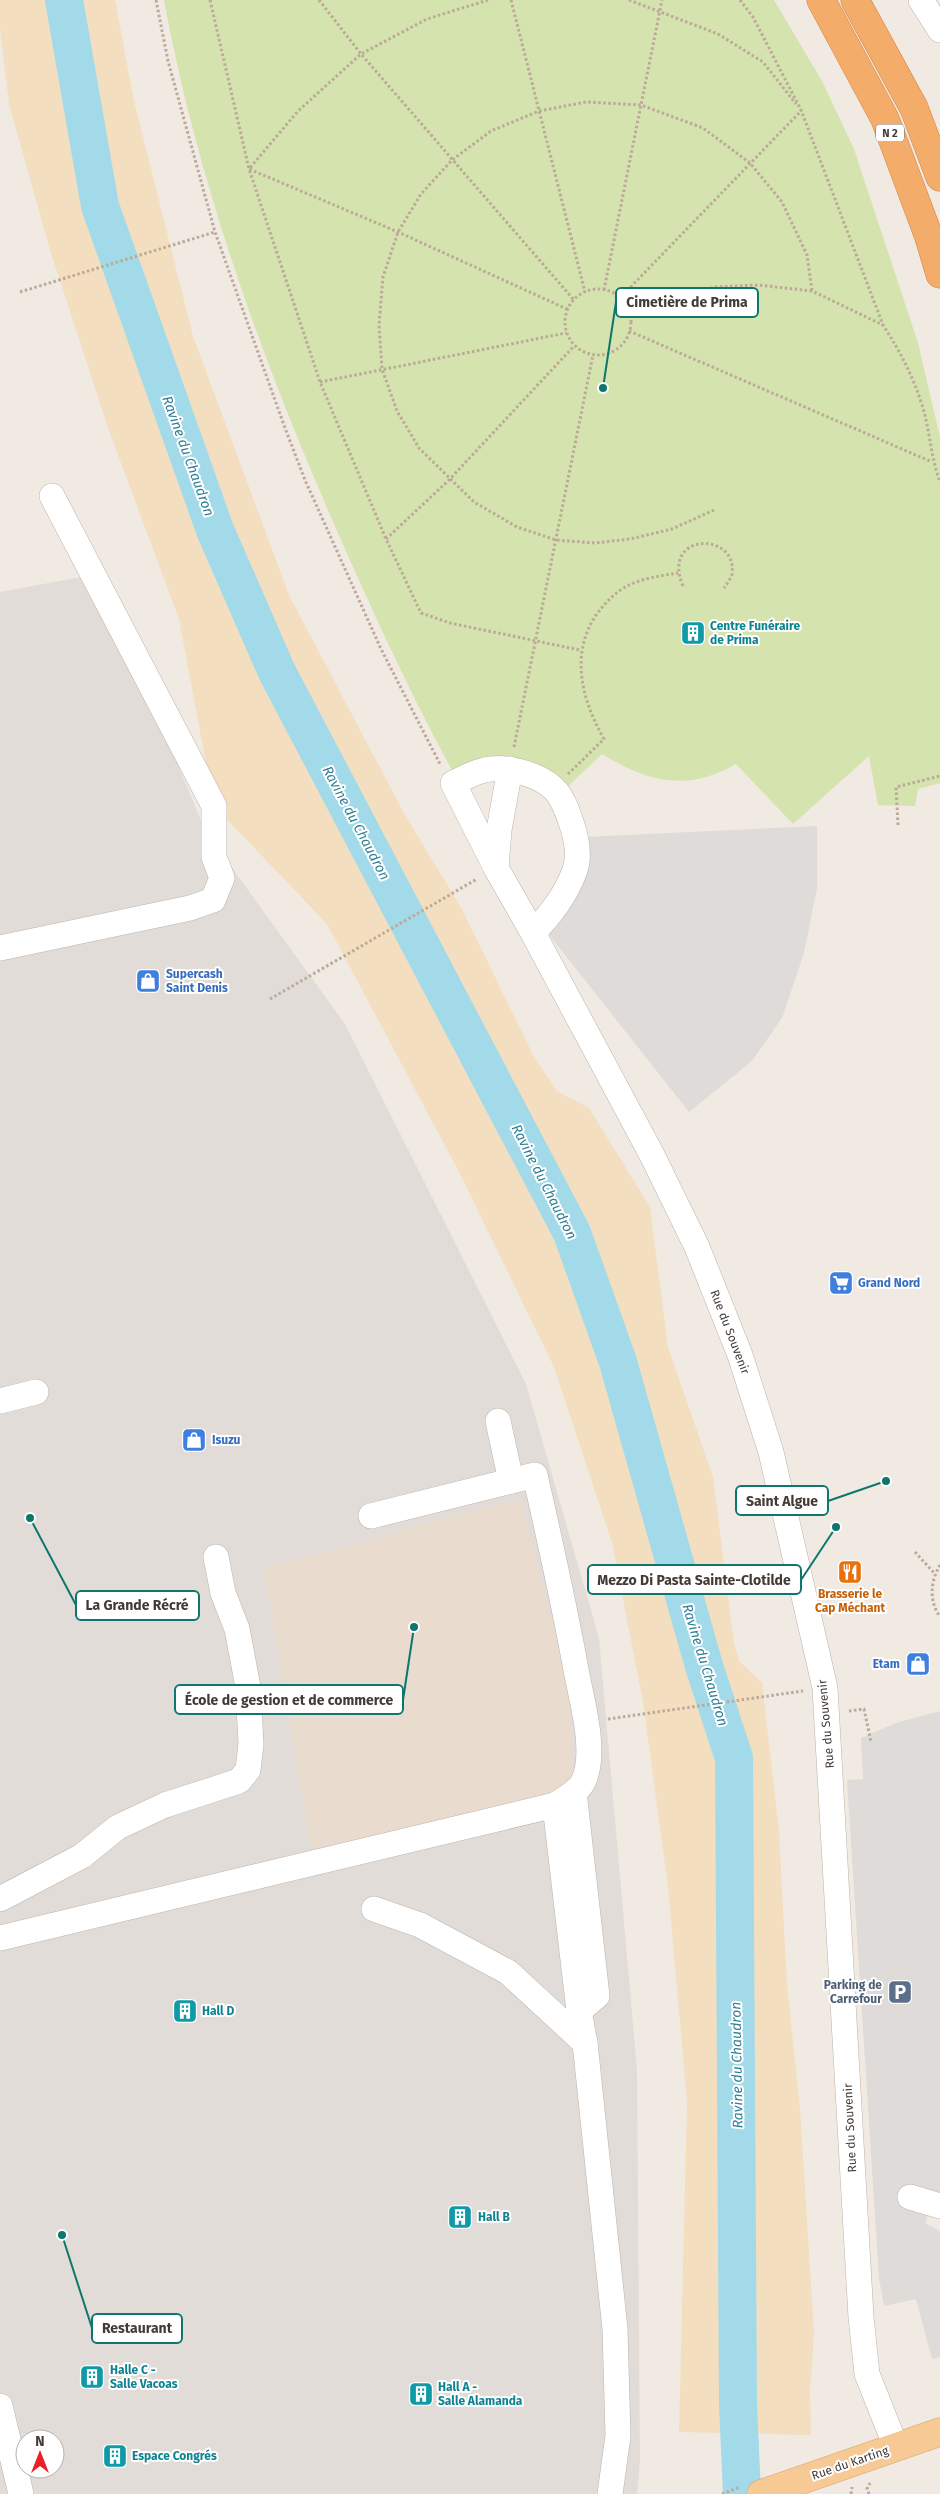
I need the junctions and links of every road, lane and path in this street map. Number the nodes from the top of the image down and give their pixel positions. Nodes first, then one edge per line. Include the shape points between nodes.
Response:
1 (156, 0) edge
2 (210, 0) edge
3 (319, 0) edge
4 (488, 0) edge
5 (511, 0) edge
6 (629, 0) edge
7 (662, 0) edge
8 (740, 0) edge
9 (821, 0) edge
10 (855, 0) edge
11 (921, 0) edge
12 (660, 10) junction
13 (940, 30) edge
14 (361, 54) junction
15 (642, 105) junction
16 (801, 110) junction
17 (539, 112) junction
18 (452, 160) junction
19 (750, 163) junction
20 (249, 169) junction
21 (940, 177) edge
22 (215, 232) junction
23 (398, 232) junction
24 (940, 274) edge
25 (604, 290) junction
26 (812, 291) junction
27 (20, 292) dead end
28 (585, 292) junction
29 (620, 298) junction
30 (574, 300) junction
31 (567, 309) junction
32 (630, 316) junction
33 (883, 326) junction
34 (629, 331) junction
35 (566, 333) junction
36 (574, 346) junction
37 (593, 355) junction
38 (382, 369) junction
39 (320, 382) junction
40 (932, 462) junction
41 (449, 480) junction
42 (940, 482) edge
43 (52, 496) dead end
44 (714, 510) dead end
45 (386, 539) junction
46 (556, 540) junction
47 (678, 573) junction
48 (684, 586) dead end
49 (724, 588) dead end
50 (535, 639) junction
51 (580, 650) junction
52 (510, 769) junction
53 (940, 776) edge
54 (453, 783) junction
55 (554, 788) junction
56 (898, 826) dead end
57 (496, 868) junction
58 (533, 933) junction
59 (0, 948) edge
60 (270, 999) dead end
61 (36, 1392) dead end
62 (0, 1401) edge
63 (498, 1421) dead end
64 (511, 1481) junction
65 (371, 1516) dead end
66 (916, 1552) dead end
67 (216, 1557) dead end
68 (940, 1565) edge
69 (935, 1574) junction
70 (940, 1617) edge
71 (825, 1688) junction
72 (586, 1722) junction
73 (871, 1742) dead end
74 (565, 1798) junction
75 (0, 1899) edge
76 (374, 1909) dead end
77 (0, 1938) edge
78 (586, 2043) junction
79 (910, 2197) dead end
80 (940, 2206) edge
81 (0, 2406) edge
82 (940, 2432) edge
83 (0, 2447) edge
84 (896, 2447) junction
85 (11, 2494) edge
86 (22, 2494) edge
87 (610, 2494) edge
88 (761, 2494) edge

1 - 22 path via 168,61
2 - 20 path
3 - 14 path
4 - 14 path via 427,19
5 - 17 path
6 - 12 path
7 - 12 path
8 - 16 path via 753,17
9 - 24 highway, N 2 via 885,119 930,237
10 - 21 highway, N 2 via 914,108
11 - 13 street
12 - 15 path
12 - 16 path via 718,34 763,62
14 - 18 path
14 - 20 path via 298,112
15 - 17 path via 586,102
15 - 19 path via 703,128
15 - 25 path
16 - 19 path
16 - 33 path
17 - 18 path via 491,131
17 - 28 path
18 - 23 path via 421,194
18 - 30 path
19 - 26 path via 782,202 807,255
19 - 29 path
20 - 23 path
20 - 39 path
22 - 27 path
22 - 54 path via 305,480 381,649
23 - 31 path
23 - 38 path via 383,277 379,326
25 - 28 path
25 - 29 path
26 - 32 path via 758,285 715,287 673,298
26 - 33 path
28 - 30 path
29 - 32 path
30 - 31 path
31 - 35 path
32 - 34 path
33 - 40 path via 904,356 923,409
34 - 37 path via 616,350
34 - 40 path
35 - 36 path
35 - 38 path
36 - 37 path
36 - 41 path
37 - 46 path
38 - 39 path
38 - 41 path via 397,411 419,448
39 - 45 path
40 - 42 path
41 - 45 path
41 - 46 path via 474,502 518,527
43 - 59 street via 214,806 214,857 222,878 213,900 190,908
44 - 46 path via 672,529 630,539 595,543
45 - 50 path via 420,613 450,623
46 - 50 path
47 - 48 path
47 - 49 path via 680,558 690,546 705,542 720,547 730,558 732,574
47 - 51 path via 652,577 620,591 595,617
50 - 51 path
50 - 52 path
51 - 55 path via 582,688 590,715 604,739
52 - 54 street via 486,769
52 - 55 street
52 - 57 street
53 - 56 path via 896,787
54 - 57 street, Rue du Souvenir
55 - 58 street via 567,810 578,844 576,868 555,909
57 - 58 street, Rue du Souvenir
57 - 60 path
58 - 71 street, Rue du Souvenir via 697,1247 740,1355 771,1452
61 - 62 street
63 - 64 street
64 - 65 street
64 - 72 street via 535,1475
66 - 69 path
67 - 75 street via 223,1594 237,1629 248,1687 251,1744 248,1770 239,1781 165,1805 118,1827 82,1856
68 - 69 path
69 - 70 path via 932,1598
71 - 72 path
71 - 73 path via 843,1712 864,1709
71 - 84 street, Rue du Souvenir via 861,2317 867,2374
72 - 74 street via 588,1755 584,1780
74 - 77 street
74 - 78 street via 579,2011
76 - 78 street via 420,1925 508,1972
78 - 87 street via 616,2338 618,2436
79 - 80 street
81 - 86 street
82 - 84 main road, Rue du Karting
83 - 85 street
84 - 88 main road, Rue du Karting

